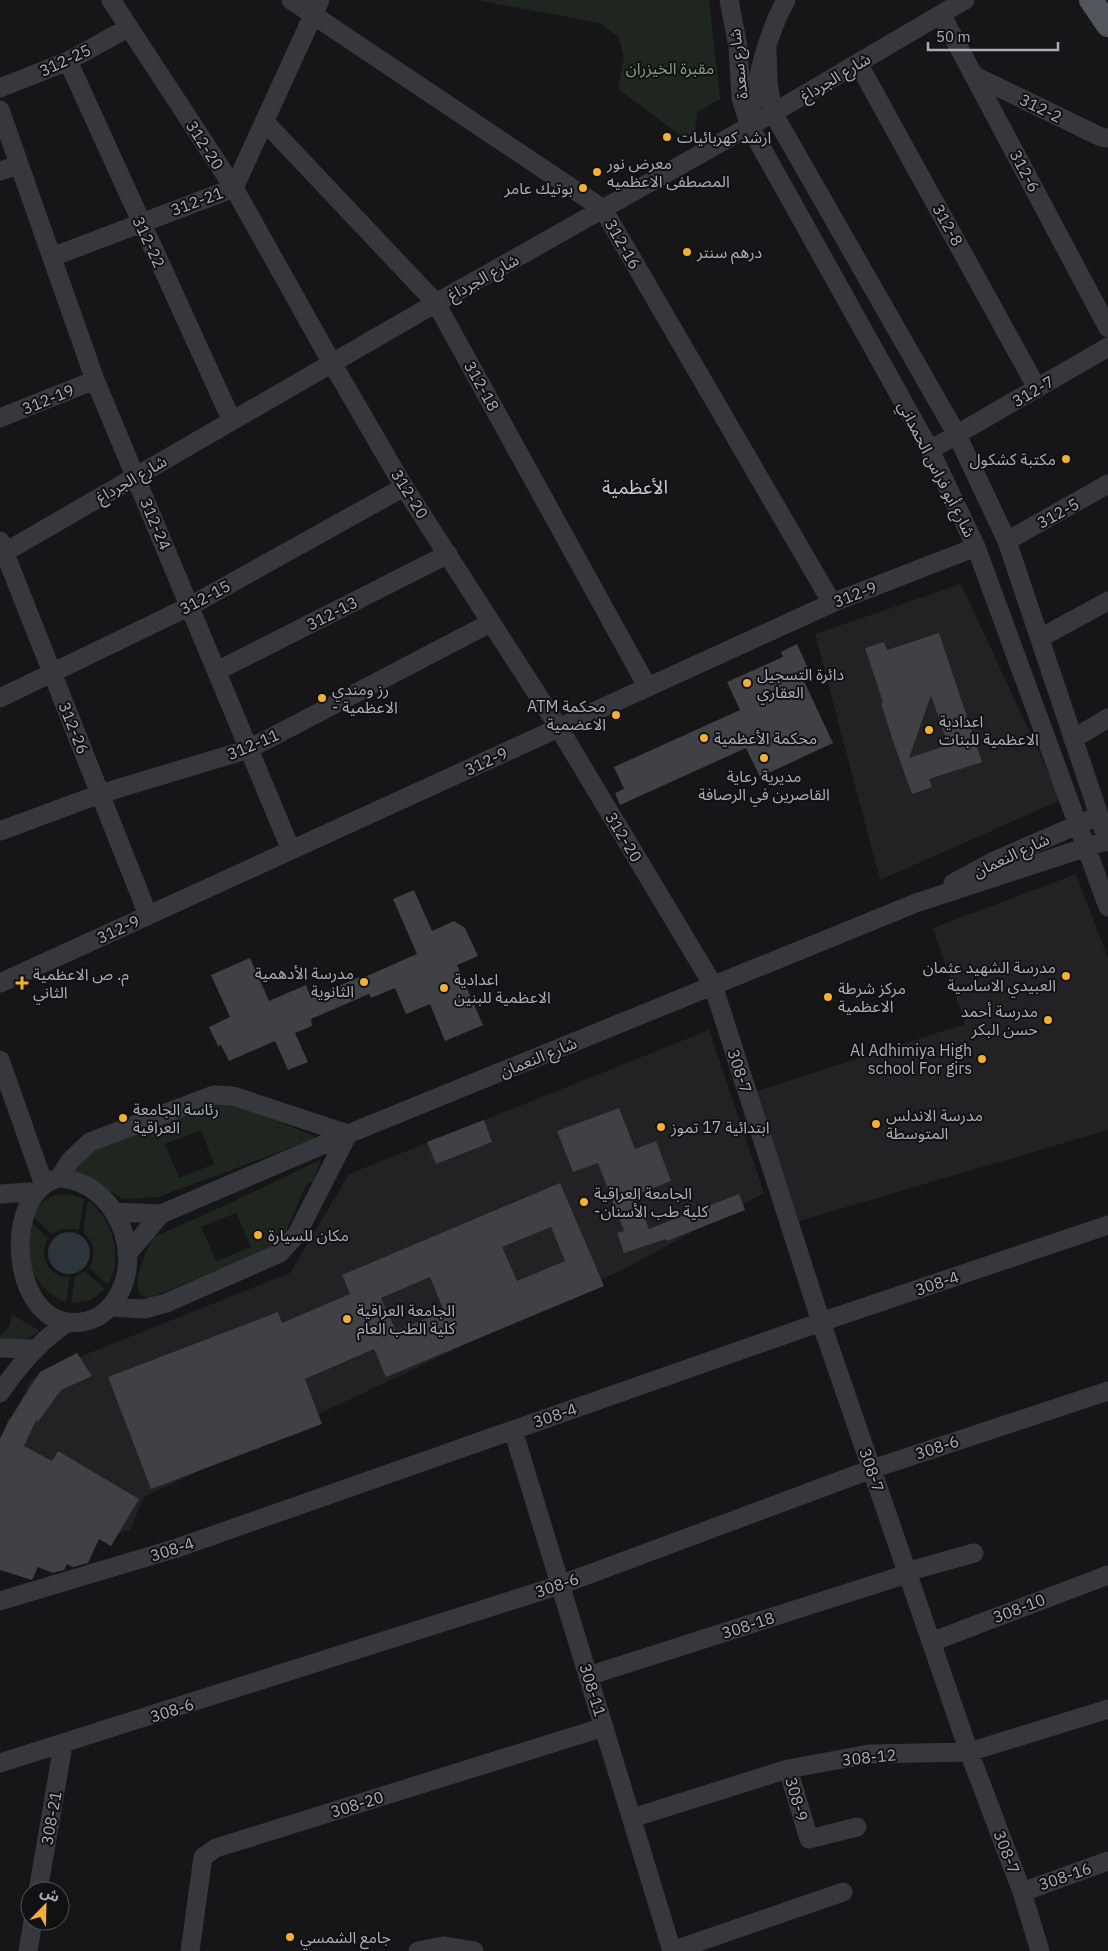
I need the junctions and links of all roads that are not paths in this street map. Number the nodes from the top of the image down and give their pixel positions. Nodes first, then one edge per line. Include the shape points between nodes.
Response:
1 (111, 0) edge
2 (291, 0) edge
3 (728, 0) edge
4 (786, 0) edge
5 (965, 0) edge
6 (1091, 0) edge
7 (317, 7) edge
8 (941, 14) junction
9 (1108, 25) edge
10 (128, 28) junction
11 (767, 48) junction
12 (68, 61) junction
13 (858, 63) junction
14 (974, 76) junction
15 (0, 88) edge
16 (0, 110) edge
17 (773, 113) junction
18 (266, 123) junction
19 (750, 127) junction
20 (1108, 138) edge
21 (19, 165) junction
22 (0, 171) edge
23 (234, 188) junction
24 (603, 209) junction
25 (140, 223) junction
26 (52, 257) junction
27 (436, 303) junction
28 (1108, 328) edge
29 (1108, 347) edge
30 (332, 363) junction
31 (95, 380) junction
32 (1037, 388) junction
33 (0, 418) edge
34 (232, 421) junction
35 (957, 435) junction
36 (930, 450) junction
37 (136, 476) junction
38 (1108, 484) edge
39 (404, 487) junction
40 (1007, 541) junction
41 (976, 547) junction
42 (1, 549) edge
43 (448, 554) junction
44 (1108, 601) edge
45 (832, 602) junction
46 (190, 606) junction
47 (490, 623) junction
48 (1040, 638) junction
49 (216, 671) junction
50 (52, 673) junction
51 (647, 686) junction
52 (0, 698) edge
53 (1108, 718) edge
54 (559, 728) junction
55 (1073, 739) junction
56 (250, 749) junction
57 (100, 794) junction
58 (1104, 816) edge
59 (1079, 823) junction
60 (0, 831) edge
61 (1108, 841) edge
62 (1088, 848) junction
63 (291, 850) junction
64 (916, 903) junction
65 (1108, 907) edge
66 (148, 915) junction
67 (0, 983) edge
68 (713, 986) junction
69 (0, 1060) edge
70 (348, 1134) junction
71 (44, 1184) junction
72 (0, 1194) edge
73 (114, 1212) junction
74 (161, 1214) junction
75 (1108, 1225) edge
76 (127, 1254) junction
77 (110, 1307) junction
78 (68, 1322) junction
79 (821, 1322) junction
80 (0, 1348) edge
81 (35, 1349) junction
82 (1108, 1391) edge
83 (0, 1392) edge
84 (513, 1430) junction
85 (872, 1469) junction
86 (974, 1553) dead end
87 (907, 1573) junction
88 (1108, 1575) edge
89 (560, 1585) junction
90 (0, 1601) edge
91 (931, 1642) junction
92 (588, 1676) junction
93 (1108, 1709) edge
94 (604, 1727) junction
95 (63, 1745) junction
96 (969, 1752) junction
97 (0, 1763) edge
98 (788, 1769) junction
99 (632, 1818) junction
100 (858, 1827) dead end
101 (1108, 1861) edge
102 (40, 1881) edge
103 (844, 1892) dead end
104 (1022, 1892) junction
105 (31, 1931) edge
106 (28, 1951) edge
107 (190, 1951) edge
108 (418, 1951) edge
109 (474, 1951) edge
110 (672, 1951) edge
111 (1040, 1951) edge

1 - 10 street, 312-20
2 - 7 street, 312-16
3 - 19 street, شارع سعدة via 738,47 741,98
4 - 11 street, شارع أبو فراس الحمداني
5 - 8 street, شارع الجرداغ
6 - 9 main road
7 - 18 street, 312-21
7 - 24 street, 312-16
8 - 13 street, شارع الجرداغ
8 - 14 street, 312-6
10 - 12 street, 312-25
10 - 23 street, 312-20
11 - 17 street, شارع أبو فراس الحمداني
11 - 19 street, شارع أبو فراس الحمداني via 755,90
12 - 15 street, 312-25
12 - 25 street, 312-22
13 - 17 street, شارع الجرداغ
13 - 32 street, 312-8
14 - 20 street, 312-2
14 - 28 street, 312-6
16 - 21 street, 312-24
17 - 19 street, شارع الجرداغ
17 - 35 street, شارع أبو فراس الحمداني
18 - 23 street, 312-21
18 - 27 street, 312-18
19 - 24 street, شارع الجرداغ
19 - 36 street, شارع أبو فراس الحمداني
21 - 22 street
21 - 26 street, 312-24
23 - 25 street, 312-21
23 - 30 street, 312-20
24 - 27 street, شارع الجرداغ
24 - 45 street, 312-16
25 - 26 street, 312-21
25 - 34 street, 312-22
26 - 31 street, 312-24
27 - 30 street, شارع الجرداغ
27 - 51 street, 312-18
29 - 32 street, 312-7
30 - 34 street, شارع الجرداغ
30 - 39 street, 312-20
31 - 33 street, 312-19
31 - 37 street, 312-24
32 - 35 street, 312-7
34 - 37 street, شارع الجرداغ
35 - 36 street, 312-7
35 - 40 street, شارع أبو فراس الحمداني
36 - 41 street, شارع أبو فراس الحمداني
37 - 42 street, شارع الجرداغ
37 - 46 street, 312-24
38 - 40 street, 312-5
39 - 43 street, 312-20
39 - 46 street, 312-15
40 - 48 street, شارع أبو فراس الحمداني
41 - 45 street, 312-9
41 - 59 street, شارع أبو فراس الحمداني
42 - 50 street, 312-26
43 - 47 street, 312-20
43 - 49 street, 312-13
44 - 48 street
45 - 51 street, 312-9
46 - 49 street, 312-24
46 - 50 street, 312-15
47 - 54 street, 312-20
47 - 56 street, 312-11
48 - 55 street, شارع أبو فراس الحمداني
49 - 56 street, 312-24
50 - 52 street, 312-15
50 - 57 street, 312-26
51 - 54 street, 312-9
53 - 55 street
54 - 63 street, 312-9
54 - 68 street, 312-20
55 - 58 street, شارع أبو فراس الحمداني
56 - 57 street, 312-11
56 - 63 street, 312-24
57 - 60 street, 312-11
57 - 66 street, 312-26
58 - 59 street, شارع النعمان
58 - 61 street, شارع أبو فراس الحمداني
59 - 62 street, شارع أبو فراس الحمداني
59 - 64 street, شارع النعمان via 994,860
61 - 62 street, شارع النعمان
62 - 64 street, شارع النعمان
62 - 65 street, شارع أبو فراس الحمداني
63 - 66 street, 312-9
64 - 68 street, شارع النعمان
66 - 67 street, 312-9
68 - 70 street, شارع النعمان
68 - 79 street, 308-7
69 - 71 street
70 - 71 street via 233,1096 214,1095 90,1142
70 - 74 street, شارع النعمان
70 - 77 street via 297,1234 280,1253 166,1303 144,1309
71 - 72 street
71 - 73 street via 76,1180 91,1187
71 - 78 street via 19,1205 13,1221 10,1247 19,1281 34,1302 47,1313
73 - 74 street, شارع النعمان
73 - 76 street
74 - 76 street, شارع النعمان
75 - 79 street, 308-4
76 - 77 street via 122,1288
77 - 78 street via 95,1318
78 - 81 street
79 - 84 street, 308-4
79 - 85 street, 308-7
80 - 81 street
81 - 83 street
82 - 85 street, 308-6
84 - 89 street, 308-11
84 - 90 street, 308-4 via 177,1548
85 - 87 street, 308-7
85 - 89 street, 308-6
86 - 87 street, 308-18
87 - 91 street, 308-7
87 - 92 street, 308-18
88 - 91 street, 308-10
89 - 92 street, 308-11
89 - 95 street, 308-6
91 - 96 street, 308-7
92 - 94 street, 308-11
93 - 96 street, 308-12
94 - 99 street, 308-11
94 - 107 street, 308-20 via 216,1848 203,1857
95 - 97 street, 308-6
95 - 102 street, 308-21
96 - 98 street, 308-12 via 869,1754
96 - 104 street, 308-7
98 - 99 street, 308-12
98 - 100 street, 308-9 via 809,1839
99 - 110 street, 308-11
101 - 104 street, 308-16
103 - 110 street
104 - 111 street, 308-7
105 - 106 street
108 - 109 street via 443,1946

